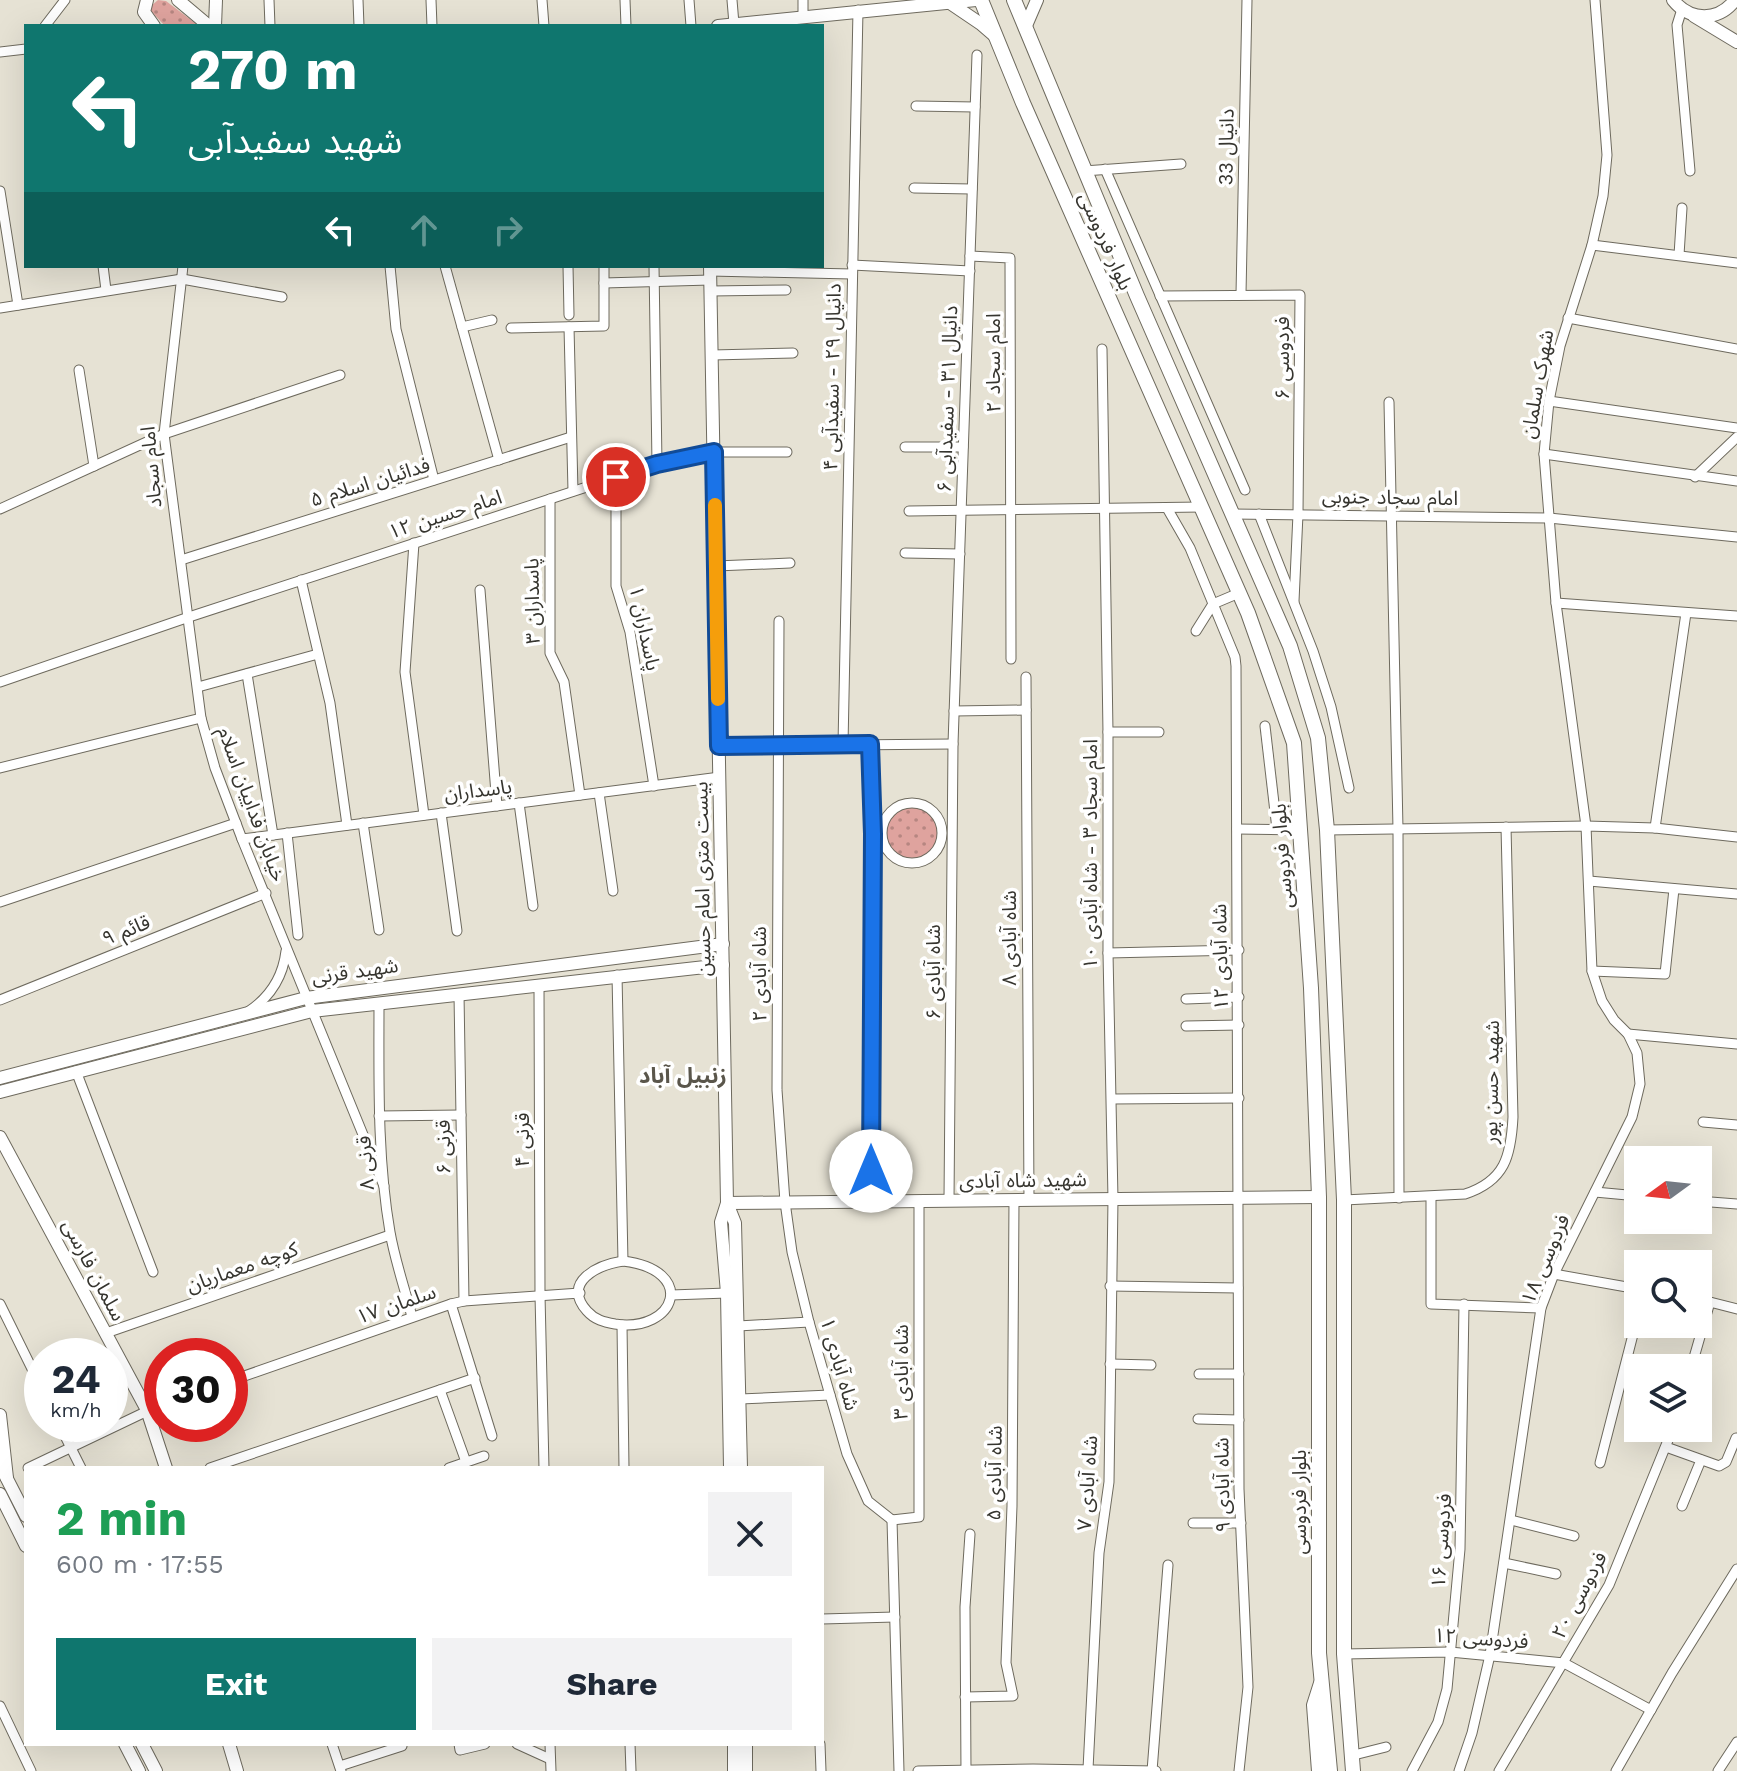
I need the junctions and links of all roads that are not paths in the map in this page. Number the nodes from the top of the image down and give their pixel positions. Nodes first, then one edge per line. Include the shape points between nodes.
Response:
1 (65, 0) edge
2 (178, 0) edge
3 (216, 0) edge
4 (269, 0) edge
5 (358, 0) edge
6 (431, 0) edge
7 (542, 0) edge
8 (625, 0) edge
9 (689, 0) edge
10 (732, 0) edge
11 (803, 0) edge
12 (978, 0) edge
13 (1014, 0) edge
14 (1037, 0) edge
15 (1247, 0) edge
16 (1595, 0) edge
17 (1735, 0) edge
18 (950, 1) edge
19 (905, 3) edge
20 (144, 5) edge
21 (1678, 5) edge
22 (858, 10) junction
23 (803, 16) junction
24 (779, 22) edge
25 (47, 24) edge
26 (137, 24) edge
27 (153, 24) edge
28 (209, 24) edge
29 (212, 24) edge
30 (270, 24) edge
31 (359, 24) edge
32 (432, 24) edge
33 (544, 24) edge
34 (626, 24) edge
35 (691, 24) edge
36 (734, 24) joint
37 (1025, 28) junction
38 (997, 38) junction
39 (1737, 42) edge
40 (24, 49) edge
41 (0, 52) edge
42 (977, 55) dead end
43 (916, 106) dead end
44 (975, 107) junction
45 (1063, 121) junction
46 (1036, 132) junction
47 (1181, 164) dead end
48 (1105, 169) junction
49 (1084, 171) junction
50 (1690, 171) dead end
51 (914, 188) dead end
52 (972, 189) junction
53 (0, 191) edge
54 (1682, 208) dead end
55 (1592, 245) junction
56 (1679, 255) junction
57 (970, 256) junction
58 (1737, 263) edge
59 (103, 268) edge
60 (183, 268) edge
61 (390, 268) edge
62 (446, 268) edge
63 (568, 268) edge
64 (604, 268) edge
65 (654, 268) edge
66 (852, 269) junction
67 (970, 271) junction
68 (710, 277) edge
69 (182, 279) junction
70 (654, 281) junction
71 (604, 283) junction
72 (106, 290) junction
73 (786, 290) dead end
74 (1241, 294) junction
75 (1160, 296) junction
76 (282, 297) dead end
77 (18, 305) junction
78 (0, 308) edge
79 (569, 315) dead end
80 (1568, 318) junction
81 (492, 320) dead end
82 (462, 327) junction
83 (569, 327) junction
84 (511, 328) dead end
85 (1102, 349) dead end
86 (1737, 349) edge
87 (793, 353) dead end
88 (712, 355) junction
89 (79, 370) dead end
90 (340, 375) dead end
91 (1549, 401) junction
92 (1389, 402) dead end
93 (1737, 428) edge
94 (164, 434) junction
95 (571, 437) junction
96 (1737, 437) edge
97 (905, 447) dead end
98 (963, 447) junction
99 (714, 452) junction
100 (787, 452) dead end
101 (1544, 454) junction
102 (499, 460) junction
103 (657, 464) junction
104 (94, 466) junction
105 (616, 477) junction
106 (1695, 477) junction
107 (434, 480) junction
108 (1737, 481) edge
109 (1245, 490) dead end
110 (573, 491) junction
111 (550, 499) junction
112 (1202, 507) junction
113 (0, 508) edge
114 (1106, 508) junction
115 (1167, 508) junction
116 (1011, 509) junction
117 (961, 510) junction
118 (909, 511) dead end
119 (1232, 514) junction
120 (1259, 514) junction
121 (1298, 514) junction
122 (1391, 515) junction
123 (1549, 518) junction
124 (1737, 537) edge
125 (414, 543) junction
126 (905, 553) dead end
127 (960, 554) junction
128 (181, 560) junction
129 (790, 563) dead end
130 (716, 566) junction
131 (301, 580) junction
132 (480, 590) dead end
133 (1239, 593) junction
134 (1294, 601) junction
135 (1556, 603) junction
136 (1213, 604) junction
137 (1686, 613) junction
138 (1737, 616) edge
139 (189, 617) junction
140 (779, 621) dead end
141 (1196, 631) dead end
142 (318, 654) junction
143 (1011, 659) dead end
144 (247, 674) junction
145 (1026, 677) dead end
146 (0, 682) edge
147 (198, 687) junction
148 (1026, 710) junction
149 (954, 711) junction
150 (201, 718) junction
151 (1265, 726) dead end
152 (1108, 732) junction
153 (1159, 732) dead end
154 (870, 744) junction
155 (953, 744) junction
156 (843, 745) junction
157 (719, 746) junction
158 (777, 746) junction
159 (0, 768) edge
160 (720, 777) junction
161 (654, 786) junction
162 (1349, 788) dead end
163 (599, 793) junction
164 (580, 795) junction
165 (519, 803) junction
166 (497, 806) junction
167 (441, 813) junction
168 (424, 815) junction
169 (236, 823) junction
170 (363, 823) junction
171 (347, 825) junction
172 (1586, 826) junction
173 (1506, 827) junction
174 (1655, 828) junction
175 (1237, 829) junction
176 (1277, 829) junction
177 (1398, 829) junction
178 (1301, 830) junction
179 (1327, 830) junction
180 (287, 833) junction
181 (877, 834) junction
182 (273, 835) junction
183 (947, 835) junction
184 (1737, 837) edge
185 (242, 839) junction
186 (1589, 881) junction
187 (1674, 889) junction
188 (613, 891) dead end
189 (266, 893) junction
190 (1737, 894) edge
191 (0, 902) edge
192 (533, 906) dead end
193 (379, 930) dead end
194 (457, 931) dead end
195 (298, 935) dead end
196 (723, 944) junction
197 (286, 947) junction
198 (1239, 950) junction
199 (1108, 953) junction
200 (723, 965) junction
201 (1592, 971) junction
202 (617, 975) junction
203 (539, 985) junction
204 (459, 994) junction
205 (1239, 997) junction
206 (306, 998) junction
207 (1186, 999) dead end
208 (0, 1000) edge
209 (379, 1003) junction
210 (312, 1011) junction
211 (244, 1014) junction
212 (1239, 1025) junction
213 (1186, 1026) dead end
214 (1628, 1034) junction
215 (1737, 1044) edge
216 (76, 1071) junction
217 (0, 1078) edge
218 (0, 1092) edge
219 (1239, 1098) junction
220 (1112, 1099) junction
221 (461, 1115) junction
222 (379, 1116) junction
223 (1703, 1122) dead end
224 (1737, 1125) edge
225 (0, 1137) edge
226 (384, 1186) junction
227 (1595, 1192) junction
228 (1624, 1195) edge
229 (1319, 1197) junction
230 (1431, 1197) junction
231 (1240, 1198) junction
232 (1399, 1198) junction
233 (1113, 1199) junction
234 (949, 1200) junction
235 (1014, 1200) junction
236 (1029, 1200) junction
237 (1344, 1200) junction
238 (871, 1201) junction
239 (919, 1201) junction
240 (785, 1202) junction
241 (1712, 1202) edge
242 (727, 1203) junction
243 (1737, 1204) edge
244 (390, 1235) junction
245 (623, 1261) junction
246 (153, 1272) dead end
247 (1554, 1274) junction
248 (1110, 1286) junction
249 (1624, 1286) edge
250 (1238, 1288) junction
251 (580, 1293) junction
252 (727, 1293) junction
253 (540, 1295) junction
254 (671, 1295) junction
255 (464, 1301) junction
256 (1712, 1303) edge
257 (0, 1304) edge
258 (451, 1304) junction
259 (1464, 1304) junction
260 (1541, 1308) junction
261 (1737, 1309) edge
262 (412, 1317) junction
263 (809, 1322) junction
264 (622, 1325) junction
265 (738, 1326) junction
266 (106, 1333) junction
267 (1632, 1338) edge
268 (24, 1353) edge
269 (1110, 1364) junction
270 (1151, 1365) dead end
271 (1199, 1374) dead end
272 (1239, 1374) junction
273 (248, 1375) edge
274 (475, 1378) junction
275 (440, 1390) junction
276 (830, 1395) junction
277 (740, 1399) junction
278 (144, 1404) edge
279 (144, 1411) edge
280 (0, 1415) edge
281 (1198, 1419) dead end
282 (1239, 1420) junction
283 (492, 1436) dead end
284 (1736, 1438) edge
285 (68, 1442) edge
286 (157, 1442) edge
287 (1668, 1442) edge
288 (70, 1447) junction
289 (1666, 1447) junction
290 (484, 1456) dead end
291 (1701, 1460) junction
292 (466, 1462) junction
293 (1600, 1463) dead end
294 (0, 1465) edge
295 (31, 1466) edge
296 (80, 1466) edge
297 (165, 1466) edge
298 (216, 1466) edge
299 (455, 1466) edge
300 (544, 1466) edge
301 (624, 1466) edge
302 (730, 1466) edge
303 (741, 1466) edge
304 (24, 1470) edge
305 (7, 1478) junction
306 (0, 1494) edge
307 (1682, 1506) dead end
308 (24, 1512) edge
309 (892, 1520) junction
310 (1511, 1520) junction
311 (1193, 1523) dead end
312 (1241, 1523) junction
313 (970, 1534) dead end
314 (1574, 1536) dead end
315 (24, 1542) edge
316 (1504, 1563) junction
317 (1168, 1565) dead end
318 (1737, 1569) edge
319 (1556, 1574) dead end
320 (895, 1617) junction
321 (824, 1619) edge
322 (1450, 1652) junction
323 (1344, 1654) junction
324 (1490, 1655) junction
325 (1564, 1663) junction
326 (1344, 1672) junction
327 (1322, 1676) junction
328 (965, 1697) junction
329 (0, 1706) edge
330 (1651, 1710) junction
331 (1737, 1742) edge
332 (126, 1746) edge
333 (143, 1746) edge
334 (230, 1746) edge
335 (333, 1746) edge
336 (402, 1746) dead end
337 (459, 1746) edge
338 (477, 1746) edge
339 (521, 1746) edge
340 (550, 1746) edge
341 (630, 1746) edge
342 (734, 1746) edge
343 (746, 1746) edge
344 (820, 1746) edge
345 (1386, 1747) dead end
346 (1358, 1754) junction
347 (550, 1759) junction
348 (340, 1769) edge
349 (1088, 1769) junction
350 (966, 1770) edge
351 (1033, 1770) edge
352 (31, 1771) edge
353 (139, 1771) edge
354 (156, 1771) edge
355 (237, 1771) edge
356 (551, 1771) edge
357 (631, 1771) edge
358 (734, 1771) edge
359 (746, 1771) edge
360 (821, 1771) edge
361 (899, 1771) edge
362 (918, 1771) edge
363 (1154, 1771) edge
364 (1239, 1771) edge
365 (1318, 1771) edge
366 (1330, 1771) edge
367 (1353, 1771) edge
368 (1360, 1771) edge
369 (1412, 1771) edge
370 (1459, 1771) edge
371 (1499, 1771) edge
372 (1616, 1771) edge
373 (1718, 1771) edge

1 - 25 street
2 - 28 main road
3 - 29 main road
4 - 30 street
5 - 31 street
6 - 32 street
7 - 33 street
8 - 34 street
9 - 35 street
10 - 36 street
11 - 23 street
12 - 18 main road
12 - 38 main road, بلوار فردوسی
13 - 37 main road, بلوار فردوسی
14 - 37 main road
15 - 74 street, دانیال 33
16 - 55 street, شهرک سلمان via 1607,155
17 - 21 main road via 1714,16
18 - 19 main road
18 - 38 main road
19 - 22 main road
20 - 26 main road
20 - 27 main road
21 - 39 main road
21 - 50 street
22 - 23 main road
22 - 66 street, دانیال ۲۹ - سفیدآبی ۴
23 - 24 main road
24 - 36 main road
37 - 45 main road, بلوار فردوسی
38 - 46 main road, بلوار فردوسی
40 - 41 street
42 - 44 street, دانیال ۳۱ - سفیدآبی ۶
43 - 44 street
44 - 52 street, دانیال ۳۱ - سفیدآبی ۶
45 - 46 main road
45 - 49 main road, بلوار فردوسی
46 - 112 main road, بلوار فردوسی
47 - 48 street
48 - 49 street
48 - 75 street
49 - 119 main road, بلوار فردوسی
51 - 52 street
52 - 57 street, دانیال ۳۱ - سفیدآبی ۶
53 - 77 street
54 - 56 street
55 - 56 street
55 - 80 street, شهرک سلمان
56 - 58 street
57 - 67 street, دانیال ۳۱ - سفیدآبی ۶
57 - 116 street, امام سجاد ۲ via 1010,258
59 - 72 street
60 - 69 street, امام سجاد
61 - 107 street via 396,329
62 - 82 street
63 - 79 street
64 - 71 street
65 - 70 street
66 - 67 street
66 - 68 street
66 - 156 street, دانیال ۲۹ - سفیدآبی ۴
67 - 98 street, دانیال ۳۱ - سفیدآبی ۶
68 - 70 street
68 - 73 street
68 - 88 main road, بیست متری امام حسین
69 - 72 street
69 - 76 street
69 - 94 street, امام سجاد
70 - 71 street
70 - 103 street
71 - 83 street via 604,326
72 - 77 street
74 - 75 street, فردوسی ۶
74 - 121 street, فردوسی ۶ via 1300,295
75 - 109 street
77 - 78 street
80 - 86 street
80 - 91 street, شهرک سلمان
81 - 82 street
82 - 102 street
83 - 84 street
83 - 95 street
85 - 114 street, امام سجاد ۳ - شاه آبادی ۱۰
87 - 88 street
88 - 99 main road, بیست متری امام حسین
89 - 104 street
90 - 94 street
91 - 93 street
91 - 101 street, شهرک سلمان
92 - 122 street
94 - 104 street
94 - 128 street, امام سجاد
95 - 102 street, فدائیان اسلام ۵
95 - 110 street
96 - 106 street
97 - 98 street
98 - 117 street, دانیال ۳۱ - سفیدآبی ۶
99 - 100 street, امام حسین ۱۲
99 - 103 street, امام حسین ۱۲
99 - 130 main road, بیست متری امام حسین
101 - 106 street
101 - 123 street, شهرک سلمان
102 - 107 street, فدائیان اسلام ۵
103 - 105 street, امام حسین ۱۲
104 - 113 street
105 - 110 street, امام حسین ۱۲
105 - 161 street, پاسداران ۱ via 616,586 630,632
106 - 108 street
107 - 128 street, فدائیان اسلام ۵
110 - 111 street, امام حسین ۱۲
111 - 125 street, امام حسین ۱۲
111 - 164 street, پاسداران ۳ via 550,653 564,682
112 - 115 street
112 - 133 main road, بلوار فردوسی
114 - 115 street
114 - 116 street
114 - 152 street, امام سجاد ۳ - شاه آبادی ۱۰
115 - 136 street, شاه آبادی ۱۲
116 - 117 street
116 - 143 street
117 - 118 street
117 - 127 street, دانیال ۳۱ - سفیدآبی ۶
119 - 120 street, امام سجاد جنوبی
119 - 179 main road, بلوار فردوسی via 1290,646 1318,738
120 - 121 street, امام سجاد جنوبی
120 - 134 street
121 - 122 street, امام سجاد جنوبی
121 - 134 street
122 - 123 street, امام سجاد جنوبی
122 - 177 street
123 - 124 street, امام سجاد جنوبی
123 - 135 street, شهرک سلمان
125 - 131 street, امام حسین ۱۲
125 - 168 street via 405,672
126 - 127 street
127 - 149 street, دانیال ۳۱ - سفیدآبی ۶
128 - 139 street, امام سجاد
129 - 130 street
130 - 157 main road, بیست متری امام حسین
131 - 139 street, امام حسین ۱۲
131 - 142 street
132 - 166 street
133 - 136 street
133 - 178 main road, بلوار فردوسی via 1294,743
134 - 162 street via 1331,707
135 - 137 street
135 - 172 street, شهرک سلمان
136 - 141 street
136 - 175 street, شاه آبادی ۱۲ via 1235,657
137 - 138 street
137 - 174 street
139 - 146 street, امام حسین ۱۲
139 - 147 street, خیابان فداییان اسلام
140 - 158 street, شاه آبادی ۲
142 - 144 street
142 - 171 street
144 - 147 street
144 - 182 street
145 - 148 street, شاه آبادی ۸
147 - 150 street, خیابان فداییان اسلام
148 - 149 street
148 - 236 street, شاه آبادی ۸
149 - 155 street, دانیال ۳۱ - سفیدآبی ۶
150 - 159 street
150 - 169 street, خیابان فداییان اسلام
151 - 176 street
152 - 153 street
152 - 199 street, امام سجاد ۳ - شاه آبادی ۱۰
154 - 155 street
154 - 156 street
154 - 181 street
155 - 183 street, شاه آبادی ۶
156 - 158 street
157 - 158 street
157 - 160 main road, بیست متری امام حسین
158 - 240 street, شاه آبادی ۲ via 777,1090
160 - 161 street, پاسداران
160 - 196 main road, بیست متری امام حسین
161 - 163 street, پاسداران
163 - 164 street, پاسداران
163 - 188 street
164 - 165 street, پاسداران
165 - 166 street, پاسداران
165 - 192 street
166 - 167 street, پاسداران
167 - 168 street, پاسداران
167 - 194 street
168 - 170 street, پاسداران
169 - 185 street, خیابان فداییان اسلام
169 - 191 street
170 - 171 street, پاسداران
170 - 193 street
171 - 180 street, پاسداران
172 - 173 street
172 - 174 street
172 - 186 street, فردوسی ۱۸
173 - 177 street
173 - 230 street, شهید حسن پور via 1513,1117 1508,1155 1502,1169 1481,1189
174 - 184 street
175 - 176 street
175 - 198 street, شاه آبادی ۱۲
176 - 178 street
177 - 179 street
177 - 232 street
178 - 229 main road, بلوار فردوسی
179 - 237 main road, بلوار فردوسی
180 - 182 street, پاسداران
180 - 195 street
181 - 183 street via 889,853 906,863 933,855
181 - 183 street via 893,809 910,802 935,813
181 - 238 street
182 - 185 street, پاسداران
183 - 234 street, شاه آبادی ۶
185 - 189 street, خیابان فداییان اسلام
186 - 187 street
186 - 201 street, فردوسی ۱۸
187 - 190 street
187 - 201 street via 1665,974
189 - 197 street, خیابان فداییان اسلام
189 - 208 street, قائم ۹
196 - 200 main road, بیست متری امام حسین
196 - 206 main road, شهید قرنی
197 - 206 street, خیابان فداییان اسلام
197 - 211 street via 272,989
198 - 199 street
198 - 205 street, شاه آبادی ۱۲
199 - 220 street, امام سجاد ۳ - شاه آبادی ۱۰
200 - 202 main road, شهید قرنی
200 - 242 main road, بیست متری امام حسین
201 - 214 street, فردوسی ۱۸ via 1602,1001
202 - 203 main road, شهید قرنی
202 - 245 street
203 - 204 main road, شهید قرنی
203 - 253 street, قرنی ۴
204 - 209 main road, شهید قرنی
204 - 221 street, قرنی ۶
205 - 207 street
205 - 212 street, شاه آبادی ۱۲
206 - 210 street, خیابان فداییان اسلام
206 - 211 main road, شهید قرنی
209 - 210 main road, شهید قرنی
209 - 222 street, قرنی ۸
210 - 216 main road, شهید قرنی
210 - 226 street, خیابان فداییان اسلام
211 - 217 main road, شهید قرنی
212 - 213 street
212 - 219 street, شاه آبادی ۱۲
214 - 215 street
214 - 227 street, فردوسی ۱۸ via 1640,1067 1638,1101
216 - 218 main road, شهید قرنی
216 - 246 street
219 - 220 street
219 - 231 street, شاه آبادی ۱۲
220 - 233 street, امام سجاد ۳ - شاه آبادی ۱۰
221 - 222 street
221 - 255 street, قرنی ۶
222 - 226 street, قرنی ۸
223 - 224 street
225 - 266 main road, سلمان فارسی
226 - 244 street, قرنی ۸
227 - 228 street
227 - 247 street, فردوسی ۱۸
229 - 231 main road, شهید شاه آبادی
229 - 327 main road, بلوار فردوسی
230 - 232 street, شهید حسن پور
230 - 259 street via 1431,1304
231 - 233 main road, شهید شاه آبادی
231 - 250 street, شاه آبادی ۹
232 - 237 street, شهید حسن پور
233 - 236 main road, شهید شاه آبادی
233 - 248 street, شاه آبادی ۷
234 - 235 main road, شهید شاه آبادی
234 - 239 main road, شهید شاه آبادی
235 - 236 main road, شهید شاه آبادی
235 - 328 street, شاه آبادی ۵ via 1006,1663 1013,1696
237 - 323 main road, بلوار فردوسی
238 - 239 main road, شهید شاه آبادی
238 - 240 main road, شهید شاه آبادی
239 - 309 street, شاه آبادی ۳ via 919,1517
240 - 242 main road, شهید شاه آبادی
240 - 263 street, شاه آبادی ۱
241 - 243 street
242 - 252 main road, بیست متری امام حسین via 721,1222
242 - 265 main road, بیست متری امام حسین via 735,1223
244 - 262 street, قرنی ۸
244 - 266 street, کوچه معماریان
245 - 251 street via 589,1272
245 - 254 street via 658,1270
247 - 249 street
247 - 260 street, فردوسی ۱۸
248 - 250 street
248 - 269 street, شاه آبادی ۷
250 - 272 street, شاه آبادی ۹
251 - 253 street, سلمان ۱۷
251 - 264 street via 593,1316
252 - 254 street
252 - 302 main road, بیست متری امام حسین
253 - 255 street, سلمان ۱۷
253 - 300 street, قرنی ۴
254 - 264 street via 656,1317
255 - 258 street, سلمان ۱۷
256 - 261 street
257 - 268 street
258 - 262 street, سلمان ۱۷
258 - 274 street
259 - 260 street
259 - 322 street, فردوسی ۱۶ via 1463,1497
260 - 310 street, فردوسی ۱۸
262 - 273 street, سلمان ۱۷
263 - 265 street
263 - 276 street, شاه آبادی ۱
264 - 301 street
265 - 277 main road, بیست متری امام حسین
266 - 278 main road, سلمان فارسی
267 - 293 street
269 - 270 street
269 - 349 street, شاه آبادی ۷ via 1109,1482 1099,1553
271 - 272 street
272 - 282 street, شاه آبادی ۹
274 - 275 street
274 - 283 street
275 - 292 street
275 - 298 street
276 - 277 street
276 - 309 street, شاه آبادی ۱ via 868,1501
277 - 303 main road, بیست متری امام حسین
279 - 288 street
280 - 305 main road
281 - 282 street
282 - 312 street, شاه آبادی ۹
284 - 291 street via 1723,1465
285 - 288 street
286 - 297 main road, سلمان فارسی
287 - 289 street, فردوسی ۲۰
288 - 295 street
288 - 296 street
289 - 291 street
289 - 325 street, فردوسی ۲۰ via 1609,1585
290 - 292 street
291 - 307 street
292 - 299 street
294 - 305 main road
304 - 305 street
305 - 308 main road
306 - 315 main road
309 - 320 street
310 - 314 street
310 - 316 street, فردوسی ۱۸
311 - 312 street
312 - 364 street, شاه آبادی ۹ via 1248,1687
313 - 328 street
316 - 319 street
316 - 324 street, فردوسی ۱۸
317 - 363 street
318 - 330 street
320 - 321 street
320 - 361 street
322 - 323 street, فردوسی ۱۲
322 - 324 street, فردوسی ۱۲
322 - 369 street, فردوسی ۱۶ via 1438,1722
323 - 326 main road, بلوار فردوسی
324 - 325 street, فردوسی ۱۲
324 - 370 street, فردوسی ۱۸
325 - 330 street, فردوسی ۱۲
325 - 371 street, فردوسی ۲۰
326 - 346 main road, بلوار فردوسی via 1353,1696
326 - 367 main road
327 - 365 main road, بلوار فردوسی via 1313,1705
327 - 366 main road
328 - 350 street
329 - 352 street
330 - 372 street
331 - 373 street
332 - 353 main road
333 - 354 main road
334 - 355 main road
335 - 348 street
336 - 348 street
337 - 338 street
339 - 347 street
340 - 347 street
341 - 357 street
342 - 358 main road
343 - 359 main road
344 - 360 street
345 - 346 street
346 - 368 main road, بلوار فردوسی
347 - 356 street
349 - 351 street
349 - 363 street
350 - 351 street
350 - 362 street

